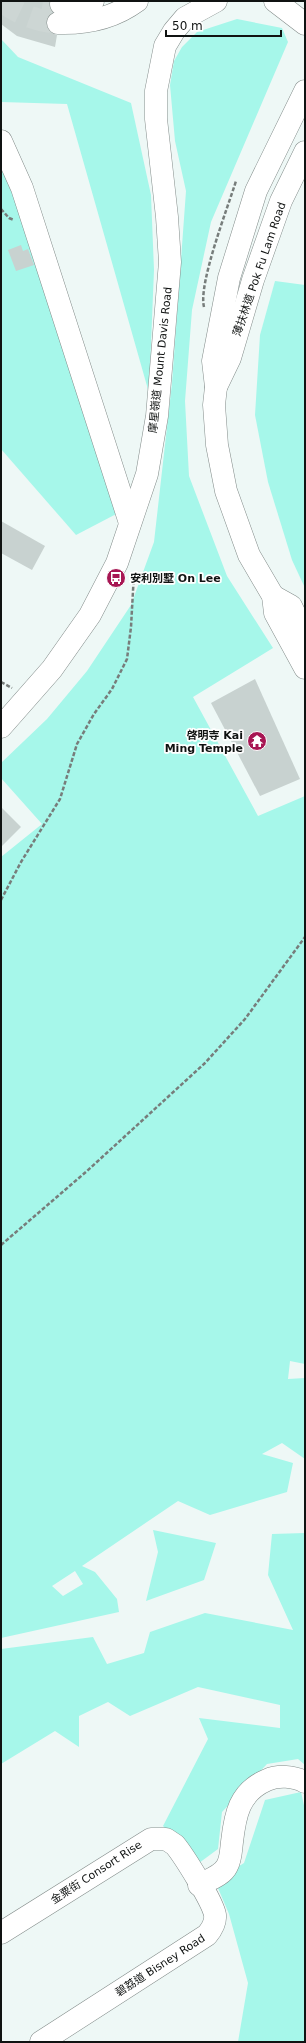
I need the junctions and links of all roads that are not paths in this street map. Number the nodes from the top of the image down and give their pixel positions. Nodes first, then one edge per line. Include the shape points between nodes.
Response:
1 (93, 1) edge
2 (137, 1) edge
3 (216, 1) edge
4 (275, 1) edge
5 (286, 1) edge
6 (305, 17) edge
7 (305, 91) edge
8 (1, 141) edge
9 (305, 152) edge
10 (216, 387) junction
11 (130, 523) junction
12 (273, 596) junction
13 (302, 624) edge
14 (305, 668) edge
15 (1, 727) edge
16 (305, 1782) edge
17 (199, 1885) junction
18 (1, 1933) edge
19 (41, 2042) edge

1 - 2 street via 76,4 60,14 95,21
3 - 11 street, 摩星嶺道 Mount Davis Road via 185,18 174,31 164,46 156,91 156,120 170,262 157,416 147,474
4 - 6 street
5 - 6 street
7 - 10 street, 薄扶林道 Pok Fu Lam Road via 256,191 238,247 212,361
8 - 11 street via 22,188
9 - 10 street, 薄扶林道 Pok Fu Lam Road via 281,201 253,280 230,358
10 - 12 street, 薄扶林道 Pok Fu Lam Road via 214,405 217,445 226,492 249,555
11 - 15 street, 摩星嶺道 Mount Davis Road via 117,563 90,615 52,669
12 - 13 street via 291,606
12 - 14 street, 薄扶林道 Pok Fu Lam Road via 275,613
16 - 17 street via 278,1777 261,1782 247,1792 235,1816 228,1865 219,1875
17 - 18 street, 金粟街 Consort Rise via 175,1845 166,1839 151,1839
17 - 19 street, 碧荔道 Bisney Road via 215,1916 214,1925 207,1935

